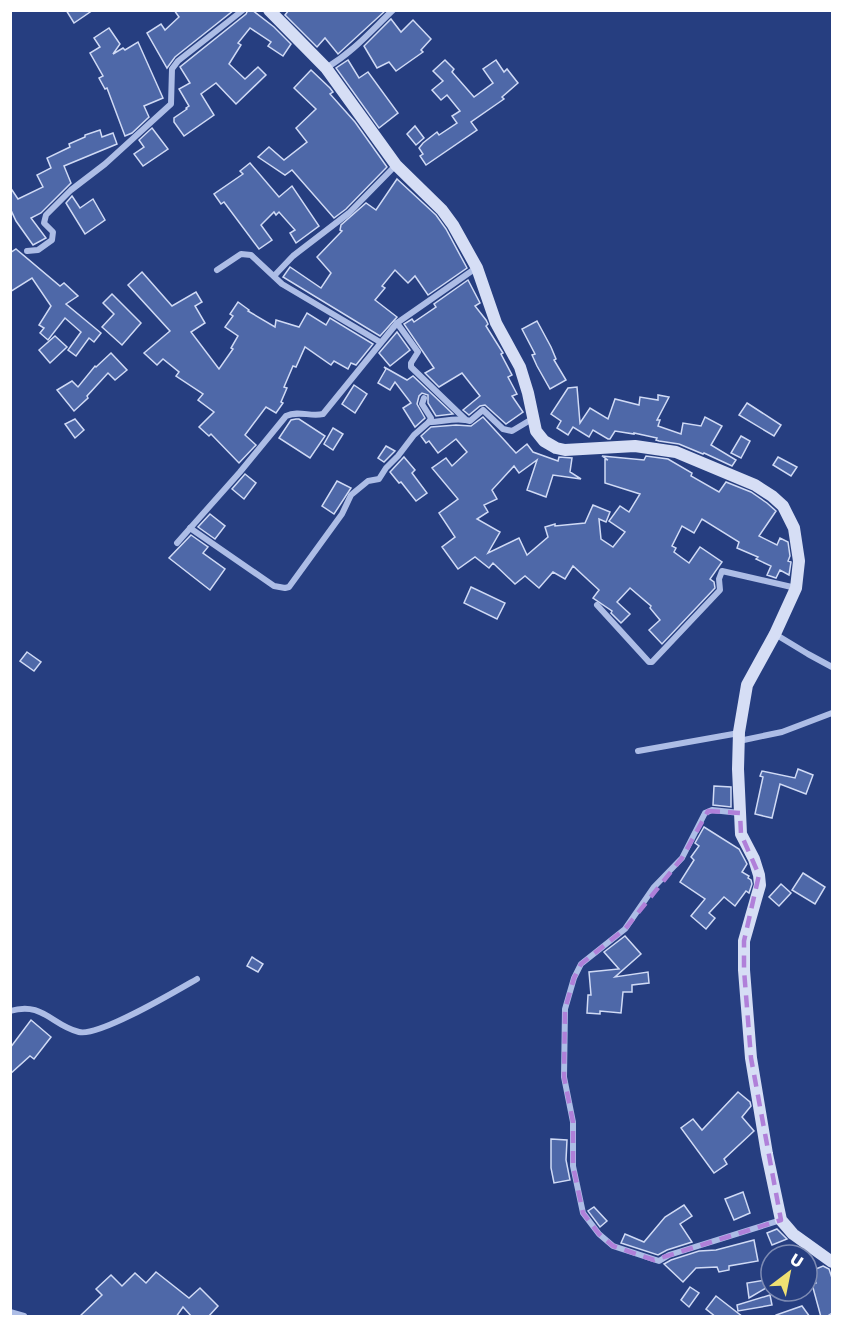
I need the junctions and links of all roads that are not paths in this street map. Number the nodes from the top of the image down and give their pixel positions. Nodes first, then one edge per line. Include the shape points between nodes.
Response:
1 (243, 10) edge
2 (269, 10) edge
3 (393, 10) edge
4 (326, 68) junction
5 (396, 165) junction
6 (27, 251) dead end
7 (477, 268) junction
8 (217, 270) dead end
9 (274, 276) junction
10 (397, 323) junction
11 (380, 342) junction
12 (424, 398) dead end
13 (532, 419) junction
14 (466, 420) junction
15 (429, 422) junction
16 (190, 528) junction
17 (177, 543) dead end
18 (796, 588) junction
19 (597, 605) dead end
20 (775, 634) junction
21 (832, 667) edge
22 (832, 712) edge
23 (739, 737) junction
24 (638, 751) dead end
25 (740, 813) junction
26 (196, 979) dead end
27 (10, 1011) edge
28 (781, 1220) junction
29 (832, 1262) edge
30 (10, 1312) edge
31 (24, 1317) edge

1 - 6 street via 172,69 171,104 46,215 44,223 53,232 52,240 38,250
2 - 4 street
3 - 4 street via 357,47
4 - 5 street
5 - 7 street via 442,210
5 - 9 street via 349,213 293,255
7 - 10 street
7 - 13 street via 496,323 520,367
8 - 9 street via 244,253
9 - 11 street
10 - 11 street
10 - 14 street via 418,354 411,367
11 - 16 street via 323,414 294,412 286,416
12 - 15 street via 422,404 431,418
13 - 14 street via 512,431 503,429 483,410
13 - 18 street via 539,436 556,448 653,447 676,452 738,477 772,496 783,506 794,528 799,561
14 - 15 street
15 - 16 street via 379,479 368,481 351,495 342,514 289,587 274,586
16 - 17 street
18 - 19 street via 722,571 720,590 652,662
18 - 20 street
20 - 21 street
20 - 23 street via 747,685
22 - 23 street via 782,732
23 - 24 street
23 - 25 street
25 - 28 street via 741,834 754,859 760,885 744,941 751,1059
25 - 28 street via 705,813 682,858 654,886 626,929 581,964 565,1009 564,1077 573,1122 573,1166 583,1213 613,1246 659,1261
26 - 27 street via 150,1005 90,1031 77,1032 29,1007
28 - 29 street via 793,1234
30 - 31 street

